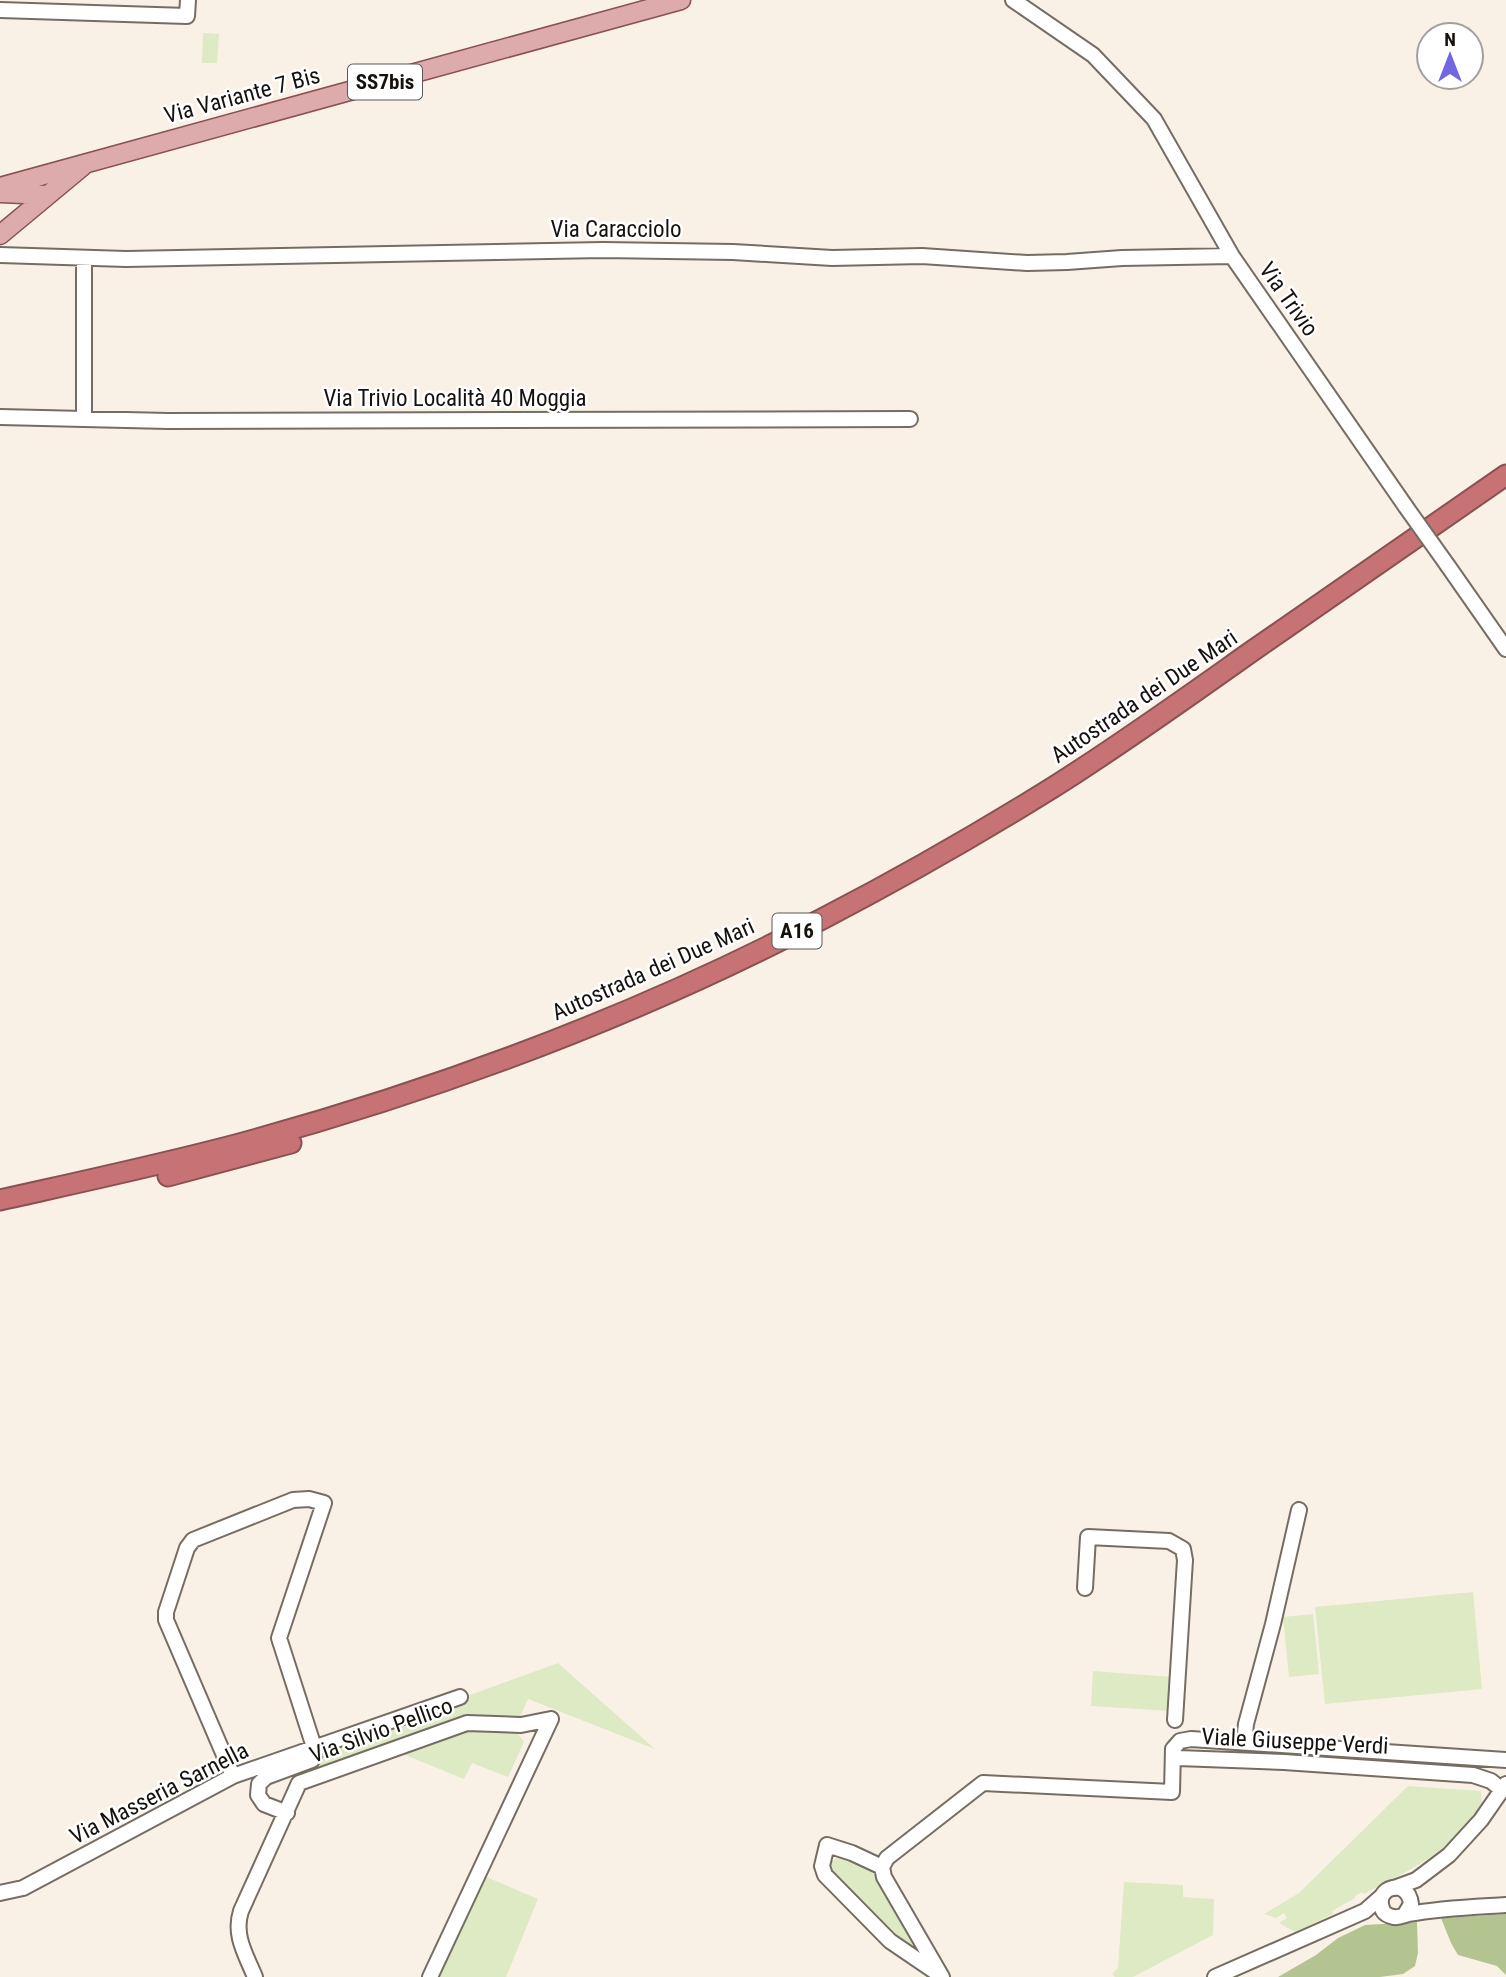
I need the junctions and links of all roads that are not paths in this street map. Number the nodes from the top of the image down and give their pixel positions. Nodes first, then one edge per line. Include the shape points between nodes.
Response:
1 (188, 0) edge
2 (681, 0) edge
3 (1013, 0) edge
4 (0, 9) edge
5 (88, 162) junction
6 (33, 177) junction
7 (0, 187) edge
8 (0, 193) edge
9 (47, 195) junction
10 (0, 202) edge
11 (0, 234) edge
12 (0, 255) edge
13 (1232, 256) junction
14 (84, 258) junction
15 (0, 417) edge
16 (84, 419) junction
17 (910, 419) dead end
18 (1506, 475) edge
19 (1506, 492) edge
20 (1506, 649) edge
21 (0, 1200) edge
22 (0, 1214) edge
23 (1299, 1510) dead end
24 (1085, 1588) dead end
25 (460, 1696) dead end
26 (1175, 1720) dead end
27 (1244, 1742) junction
28 (314, 1747) junction
29 (1174, 1749) junction
30 (1506, 1760) edge
31 (233, 1776) junction
32 (1504, 1787) edge
33 (287, 1813) junction
34 (882, 1867) junction
35 (1416, 1880) junction
36 (1388, 1892) junction
37 (0, 1893) edge
38 (1408, 1905) junction
39 (1506, 1905) edge
40 (1365, 1912) junction
41 (1386, 1914) junction
42 (255, 1977) edge
43 (430, 1977) edge
44 (941, 1977) edge
45 (1215, 1977) edge

1 - 4 street via 187,16
2 - 5 main road, Via Variante 7 Bis / SS7bis
3 - 13 street, Via Trivio via 1093,55 1154,119
5 - 6 main road
5 - 9 main road, Via Variante 7 Bis / SS7bis
6 - 7 main road
6 - 9 main road via 44,183
8 - 9 main road
9 - 11 main road, Via Variante 7 Bis / SS7bis
10 - 11 main road via 6,215
12 - 14 street, Via Caracciolo
13 - 14 street, Via Caracciolo via 1027,263 922,256 832,258 603,250
13 - 20 street, Via Trivio, bridge
14 - 16 street
15 - 16 street, Via Trivio Località 40 Moggia
16 - 17 street, Via Trivio Località 40 Moggia
18 - 21 highway, Autostrada dei Due Mari / A16 via 1054,787 900,877 740,959 577,1031 409,1093 239,1144
19 - 22 highway, Autostrada dei Due Mari / A16 via 1060,798 906,889 746,971 582,1043 414,1105 242,1157
23 - 27 street
24 - 26 street via 1088,1537 1169,1541 1183,1549
25 - 28 street, Via Masseria Sarnella
27 - 29 street, Viale Giuseppe Verdi via 1191,1739 1180,1741
27 - 30 street, Viale Giuseppe Verdi
28 - 31 street, Via Masseria Sarnella
28 - 31 street via 279,1638 324,1503 309,1499 282,1503 193,1541 166,1612
28 - 33 street, Via Silvio Pellico via 312,1760 265,1777 259,1784 258,1795 264,1804
29 - 32 street, Viale Giuseppe Verdi via 1178,1758 1473,1775
29 - 34 street via 1172,1792 984,1783 887,1858
31 - 37 street, Via Masseria Sarnella via 23,1888
32 - 35 street via 1449,1855
33 - 42 street, Via Silvio Pellico via 237,1923
33 - 43 street, Via Silvio Pellico via 299,1783 467,1723 521,1725 551,1719
34 - 44 street
34 - 44 street via 827,1845 822,1866 825,1875 890,1941
35 - 36 street
35 - 38 street
36 - 38 street via 1404,1890
36 - 40 street
36 - 41 street via 1381,1906
38 - 39 street via 1430,1911
38 - 41 street via 1396,1918
40 - 41 street
40 - 45 street

